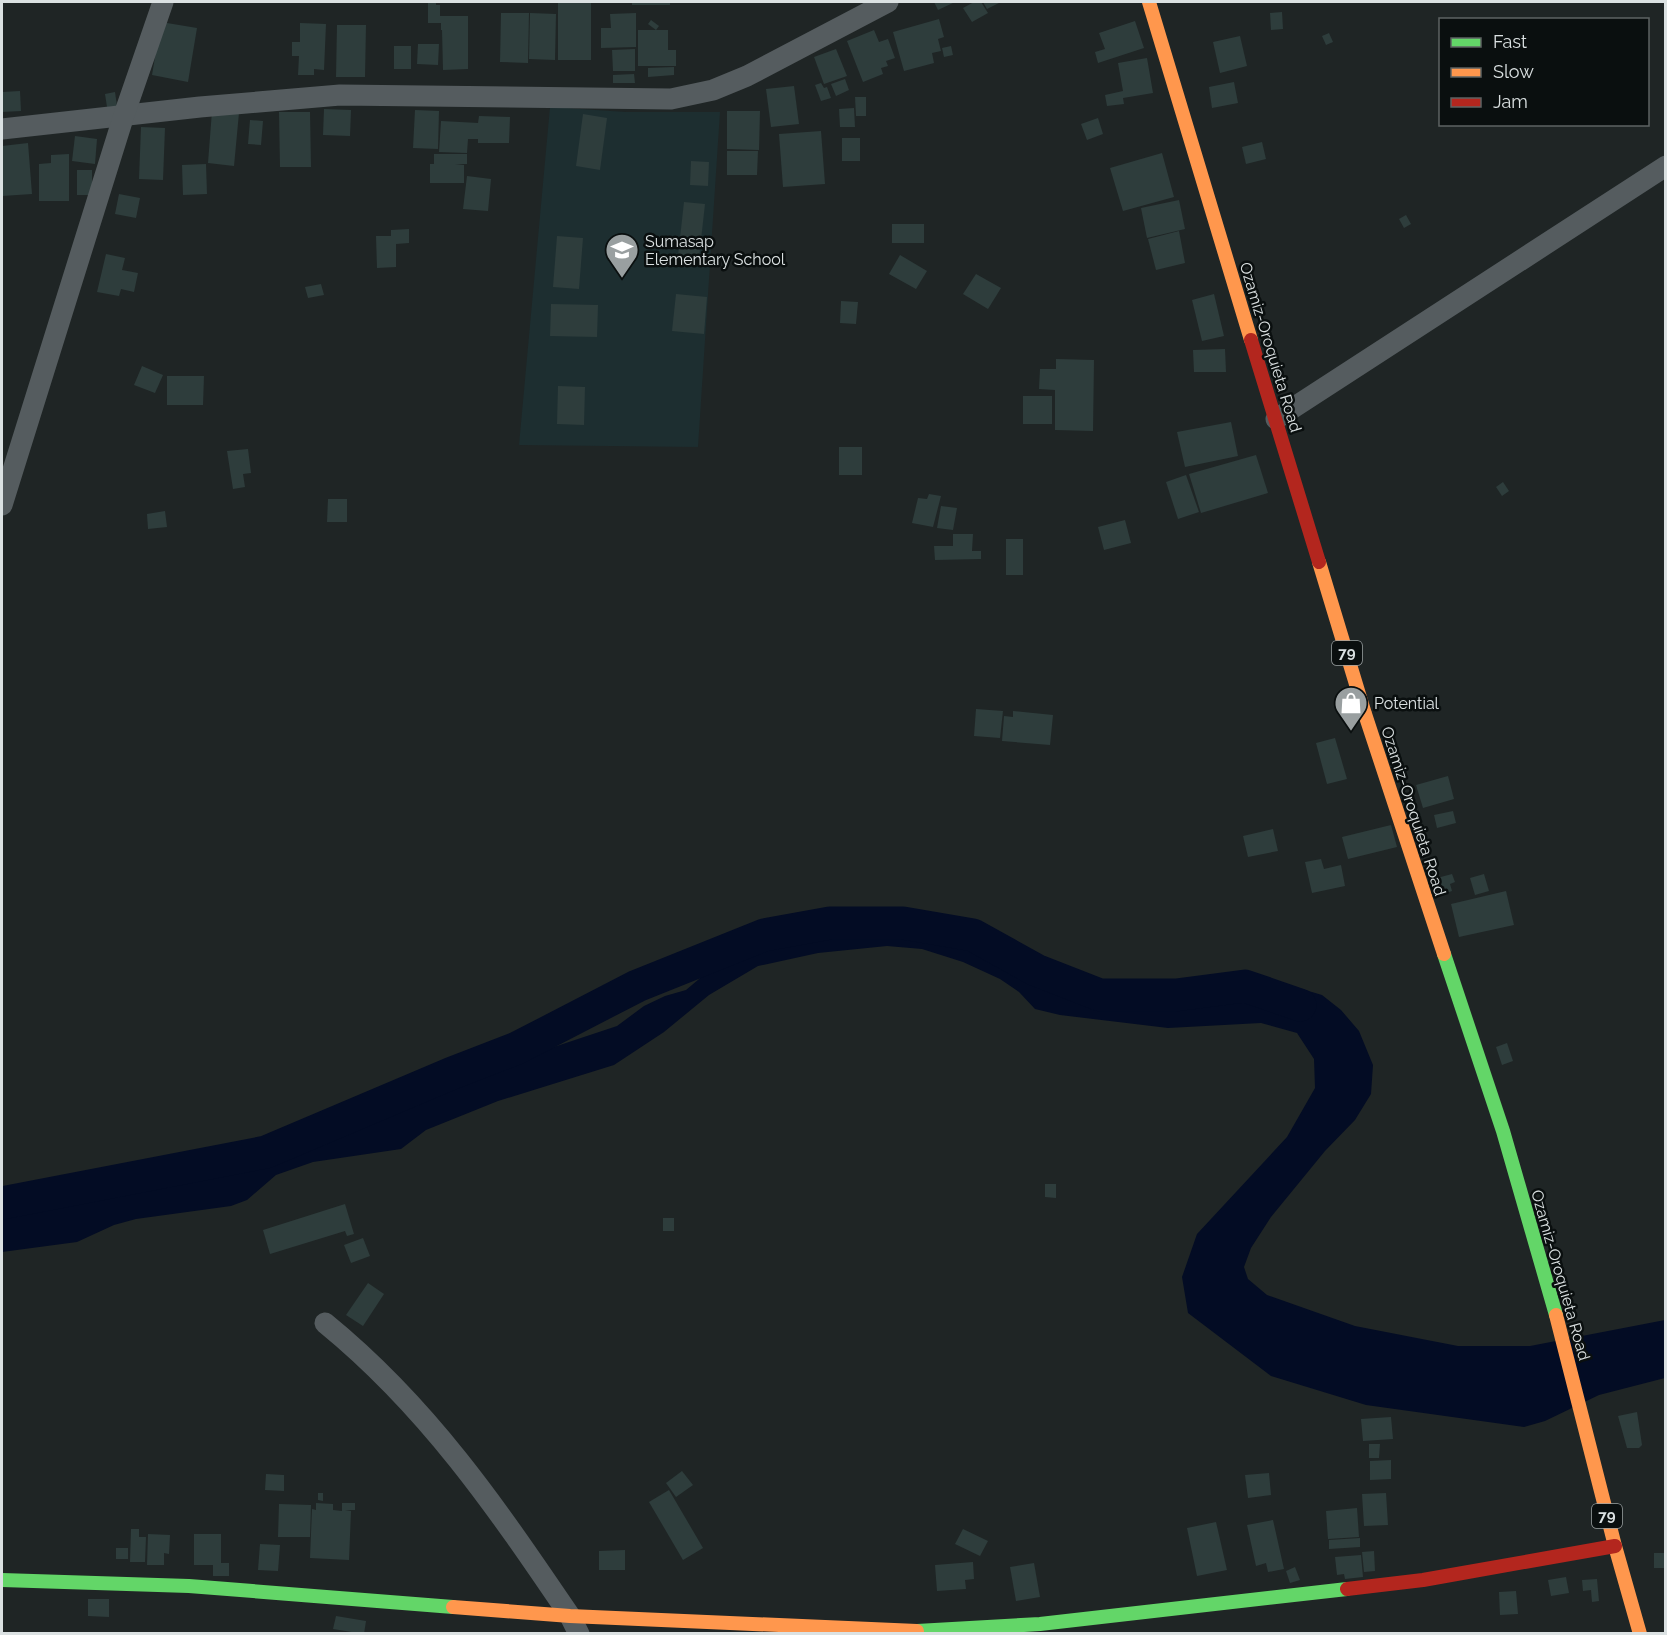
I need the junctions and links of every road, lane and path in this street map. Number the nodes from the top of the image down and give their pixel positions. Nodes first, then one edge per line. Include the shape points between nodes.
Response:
1 (163, 2) edge
2 (888, 2) edge
3 (1149, 2) edge
4 (124, 115) junction
5 (2, 129) edge
6 (1665, 166) edge
7 (1276, 419) junction
8 (2, 506) edge
9 (325, 1323) dead end
10 (1615, 1546) junction
11 (2, 1580) edge
12 (574, 1625) edge
13 (1640, 1634) edge

1 - 4 street
2 - 4 street via 747,76 713,90 671,99 340,95
3 - 7 main road, Ozamiz-Oroquieta Road / 79
4 - 5 street
4 - 8 street
6 - 7 street
7 - 10 main road, Ozamiz-Oroquieta Road / 79 via 1365,714 1499,1120 1553,1302
9 - 12 street via 418,1410 473,1476
10 - 12 main road via 1423,1580 1040,1624 908,1631
10 - 13 main road, Ozamiz-Oroquieta Road / 79
11 - 12 main road via 189,1586

